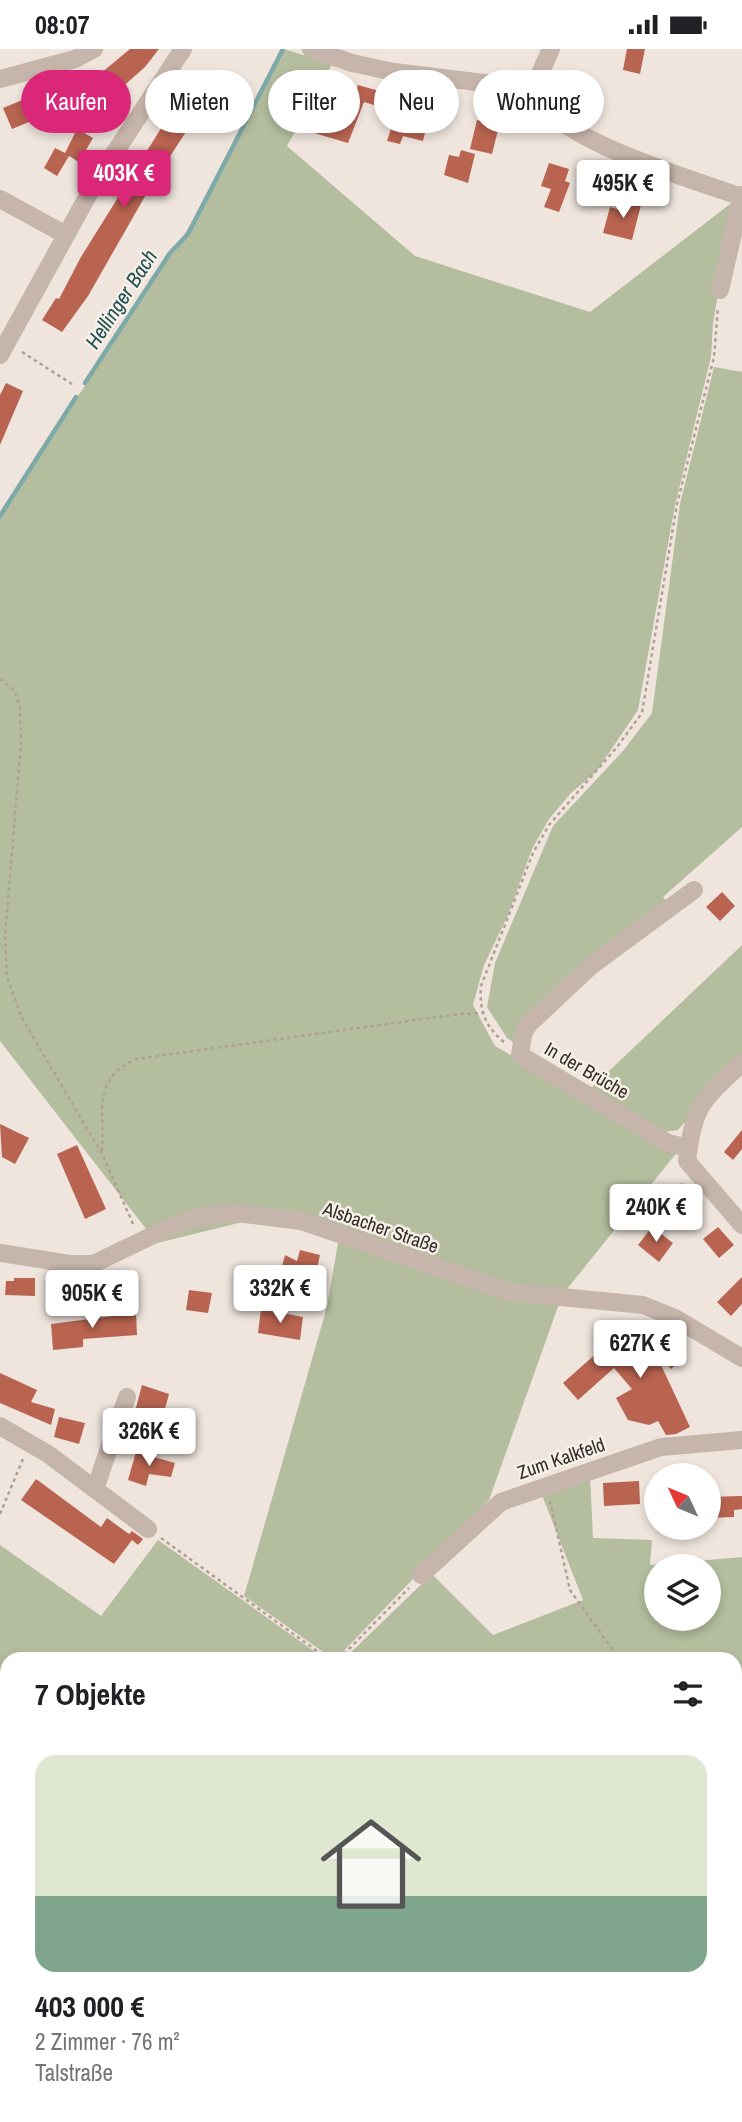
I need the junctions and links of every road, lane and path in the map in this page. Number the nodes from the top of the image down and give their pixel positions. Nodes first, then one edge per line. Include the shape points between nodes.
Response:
1 (94, 49) edge
2 (183, 49) edge
3 (311, 49) edge
4 (551, 49) edge
5 (542, 70) edge
6 (0, 79) edge
7 (473, 82) edge
8 (582, 133) edge
9 (742, 196) edge
10 (0, 199) edge
11 (66, 235) junction
12 (720, 290) joint
13 (4, 349) edge
14 (72, 384) dead end
15 (0, 679) edge
16 (694, 890) dead end
17 (483, 1013) junction
18 (520, 1055) junction
19 (742, 1063) edge
20 (688, 1148) junction
21 (102, 1154) junction
22 (742, 1225) edge
23 (143, 1241) junction
24 (0, 1253) edge
25 (742, 1358) edge
26 (127, 1397) dead end
27 (0, 1426) edge
28 (742, 1440) edge
29 (30, 1443) junction
30 (547, 1484) junction
31 (95, 1489) junction
32 (0, 1514) edge
33 (148, 1529) joint
34 (421, 1575) joint
35 (318, 1652) edge
36 (346, 1652) edge
37 (614, 1652) edge

1 - 6 street
2 - 11 street
3 - 7 street via 394,72
4 - 5 street
8 - 9 street via 611,150
9 - 12 street
10 - 11 street
11 - 13 street
12 - 17 path via 714,357 677,504 642,713 549,825 533,853 481,986
13 - 14 path
15 - 21 path via 13,690 20,708 21,743 5,936 8,977 22,1018
16 - 18 street, In der Brüche via 591,966 528,1025
17 - 18 path via 500,1039
17 - 21 path via 136,1059 119,1067 100,1096
18 - 20 street, In der Brüche via 668,1143
19 - 20 street via 704,1099 692,1120
20 - 22 street via 687,1161
21 - 23 path
23 - 24 street, Alsbacher Straße via 93,1264
23 - 25 street, Alsbacher Straße via 201,1216 236,1213 301,1221 510,1292 643,1305 675,1318
26 - 31 street
27 - 29 street
28 - 30 street, Zum Kalkfeld via 661,1447
29 - 31 street
29 - 32 path
30 - 34 street, Zum Kalkfeld via 501,1502
30 - 37 path via 570,1590
31 - 33 street
33 - 35 path
34 - 36 path

